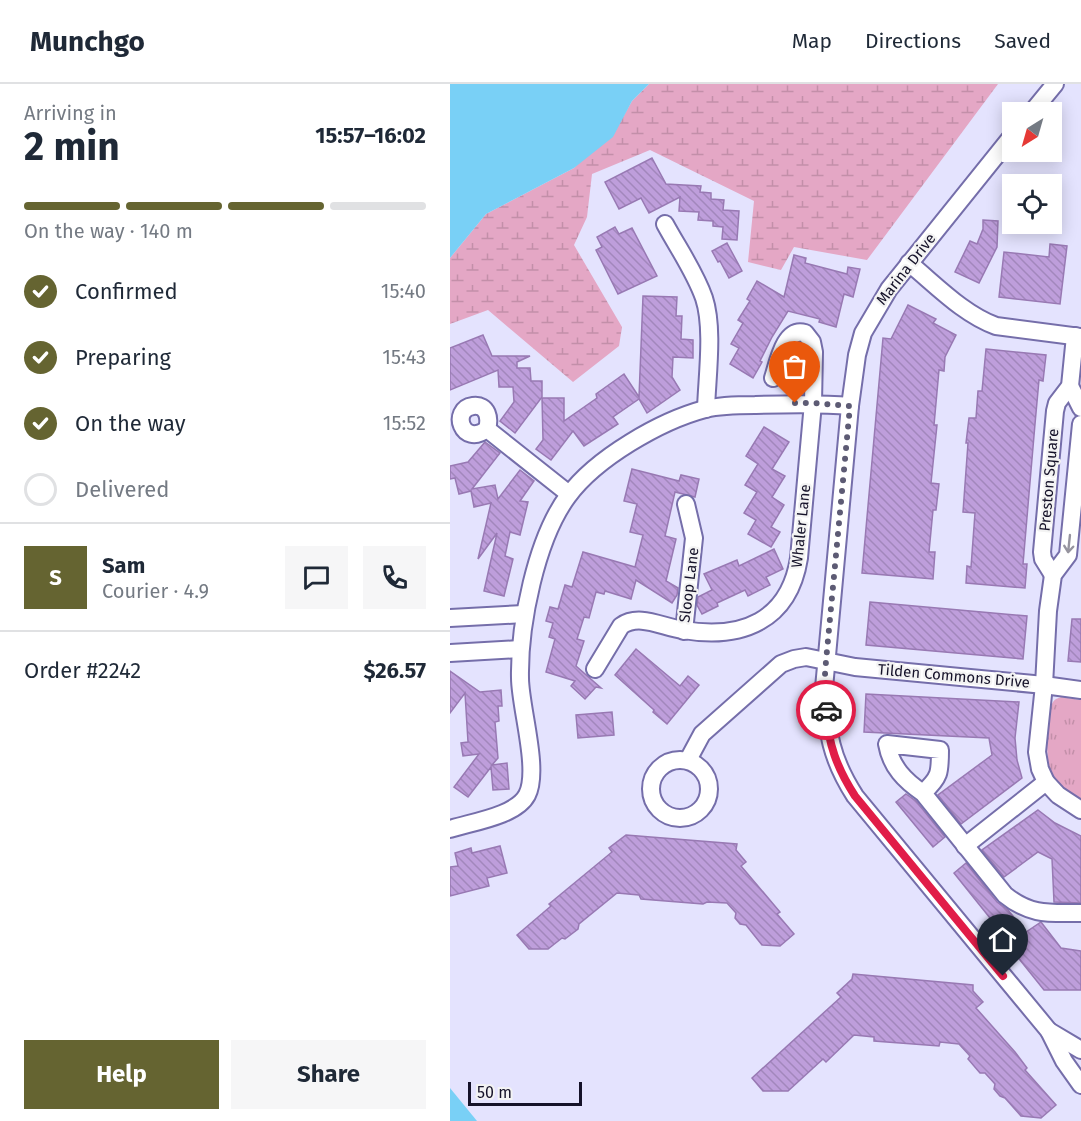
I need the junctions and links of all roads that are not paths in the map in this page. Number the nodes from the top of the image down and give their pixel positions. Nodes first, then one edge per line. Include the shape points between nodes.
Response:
1 (1055, 84) edge
2 (1040, 102) edge
3 (1002, 148) edge
4 (665, 224) dead end
5 (909, 263) junction
6 (1078, 337) edge
7 (773, 378) dead end
8 (1070, 386) junction
9 (813, 403) junction
10 (850, 406) junction
11 (1081, 408) edge
12 (706, 409) junction
13 (1081, 424) edge
14 (487, 429) dead end
15 (569, 494) junction
16 (686, 504) dead end
17 (1053, 575) junction
18 (524, 614) junction
19 (450, 618) edge
20 (684, 631) junction
21 (520, 649) junction
22 (450, 654) edge
23 (826, 661) junction
24 (595, 669) dead end
25 (1044, 685) junction
26 (1081, 690) edge
27 (688, 760) dead end
28 (1046, 782) junction
29 (923, 793) dead end
30 (1081, 810) edge
31 (450, 829) edge
32 (965, 846) junction
33 (1081, 913) edge
34 (1049, 1031) junction
35 (1081, 1050) edge
36 (1081, 1084) edge

1 - 2 street
3 - 5 street, Marina Drive
4 - 12 street via 704,298 709,328
5 - 6 street via 984,322
5 - 10 street, Marina Drive via 863,333
6 - 8 street, Preston Square
7 - 9 street, Whaler Lane via 787,339 795,332 805,333 814,352
8 - 11 street
8 - 17 street, Preston Square via 1055,411 1042,552
9 - 10 street
9 - 12 street
9 - 20 street, Whaler Lane via 799,558 787,596 772,614 753,626 726,632
10 - 23 street, Marina Drive
12 - 15 street via 641,437
13 -> 17 street, Preston Square via 1068,555
14 - 15 street
15 - 18 street via 547,533
16 - 20 street, Sloop Lane via 694,538
17 - 25 street, Preston Square
18 - 19 street
18 - 21 street
20 - 24 street, Whaler Lane via 642,620 626,622
21 - 22 street
21 - 31 street via 531,781 528,794 507,812
23 - 25 street, Tilden Commons Drive
23 - 27 street, Tilden Commons Drive via 806,657 781,664 702,734
23 - 34 street, Marina Drive via 828,734 844,778
25 - 26 street, Tilden Commons Drive
25 - 28 street, Preston Square via 1037,752
28 - 30 street
28 - 32 street
29 - 32 street
32 - 33 street via 1017,904 1040,912
34 - 35 street, Marina Drive
34 - 36 street, Marina Drive

